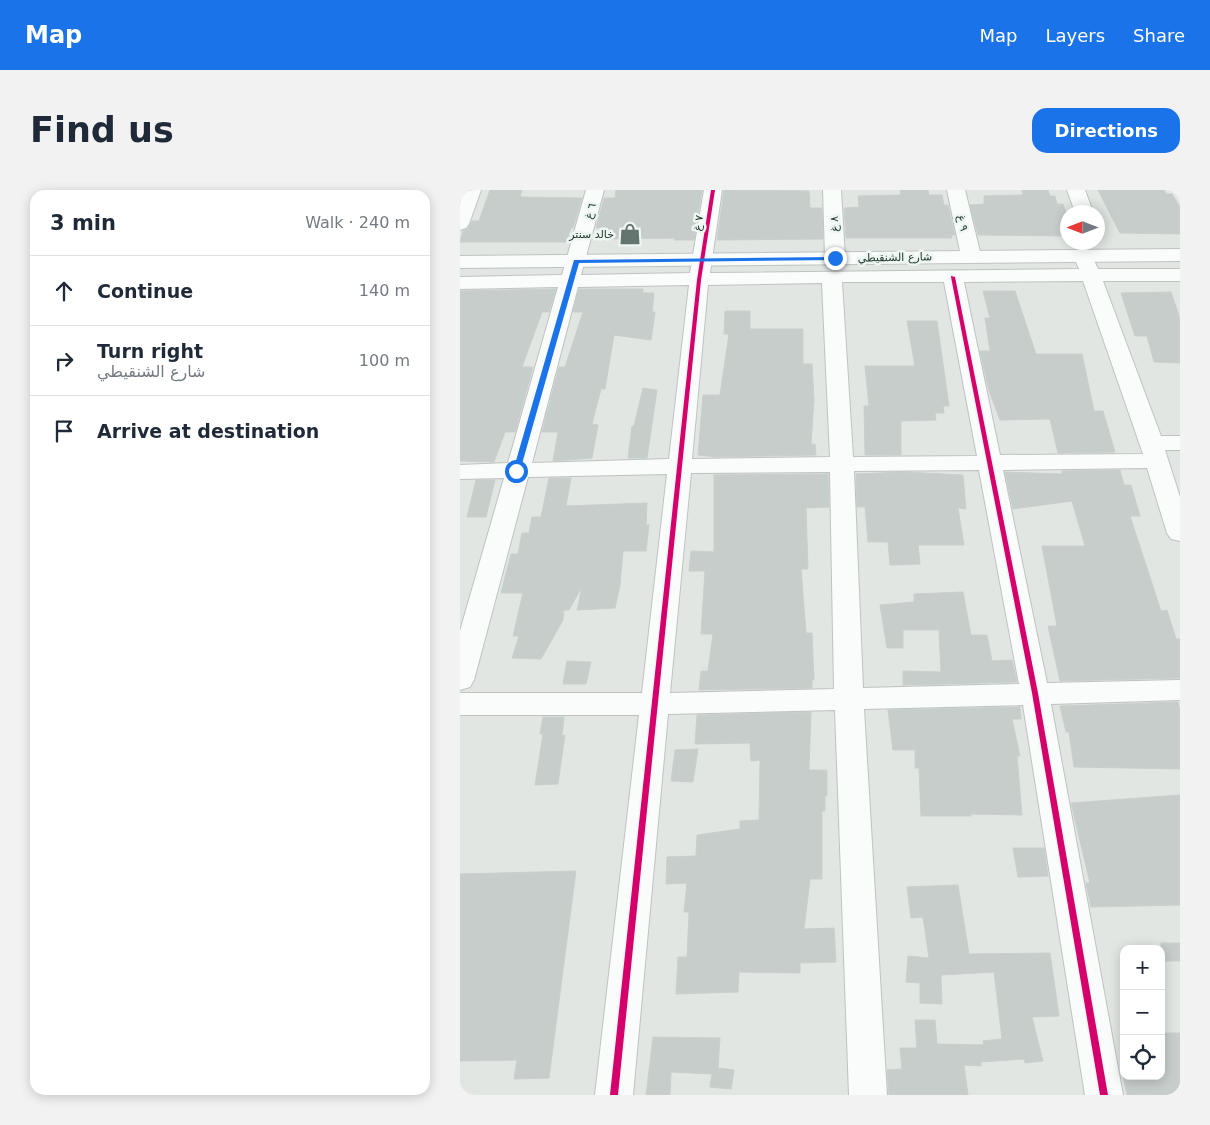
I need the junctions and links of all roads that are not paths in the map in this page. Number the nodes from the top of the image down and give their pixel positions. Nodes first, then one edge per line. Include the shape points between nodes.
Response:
1 (472, 190) edge
2 (596, 190) edge
3 (713, 190) edge
4 (832, 190) edge
5 (956, 190) edge
6 (1076, 190) edge
7 (1081, 205) edge
8 (460, 224) edge
9 (1093, 251) edge
10 (1180, 255) edge
11 (460, 262) edge
12 (962, 266) junction
13 (870, 267) junction
14 (834, 268) junction
15 (701, 270) junction
16 (573, 271) junction
17 (1180, 275) edge
18 (1092, 276) junction
19 (460, 283) edge
20 (1180, 443) edge
21 (1154, 452) junction
22 (989, 464) junction
23 (842, 465) junction
24 (679, 466) junction
25 (516, 471) junction
26 (460, 472) edge
27 (1180, 533) edge
28 (460, 680) edge
29 (1180, 690) edge
30 (1035, 693) junction
31 (849, 699) junction
32 (460, 704) edge
33 (655, 704) junction
34 (614, 1095) edge
35 (868, 1095) edge
36 (1104, 1095) edge

1 - 8 street
2 - 16 street, ٦ غ
3 - 15 street, ٧ غ
4 - 14 street, ٨ غ
5 - 12 street, ٩ غ
6 - 7 street
9 - 10 street, شارع الشنقيطي
9 - 12 street, شارع الشنقيطي
9 - 18 street
11 - 16 street
12 - 13 street
12 - 13 street, شارع الشنقيطي
12 - 18 street
12 - 22 street, ٩ غ
13 - 14 street
14 - 15 street
14 - 23 street, ٨ غ
15 - 16 street
15 - 24 street, ٧ غ
16 - 19 street
16 - 25 street, ٦ غ
17 - 18 street
18 - 21 street
20 - 21 street
21 - 22 street
21 - 27 street
22 - 23 street
22 - 30 street, ٩ غ
23 - 24 street
23 - 31 street, ٨ غ
24 - 25 street
24 - 33 street, ٧ غ
25 - 26 street
25 - 28 street, ٦ غ
29 - 30 street
30 - 31 street
30 - 36 street, ٩ غ
31 - 33 street
31 - 35 street, ٨ غ
32 - 33 street
33 - 34 street, ٧ غ

